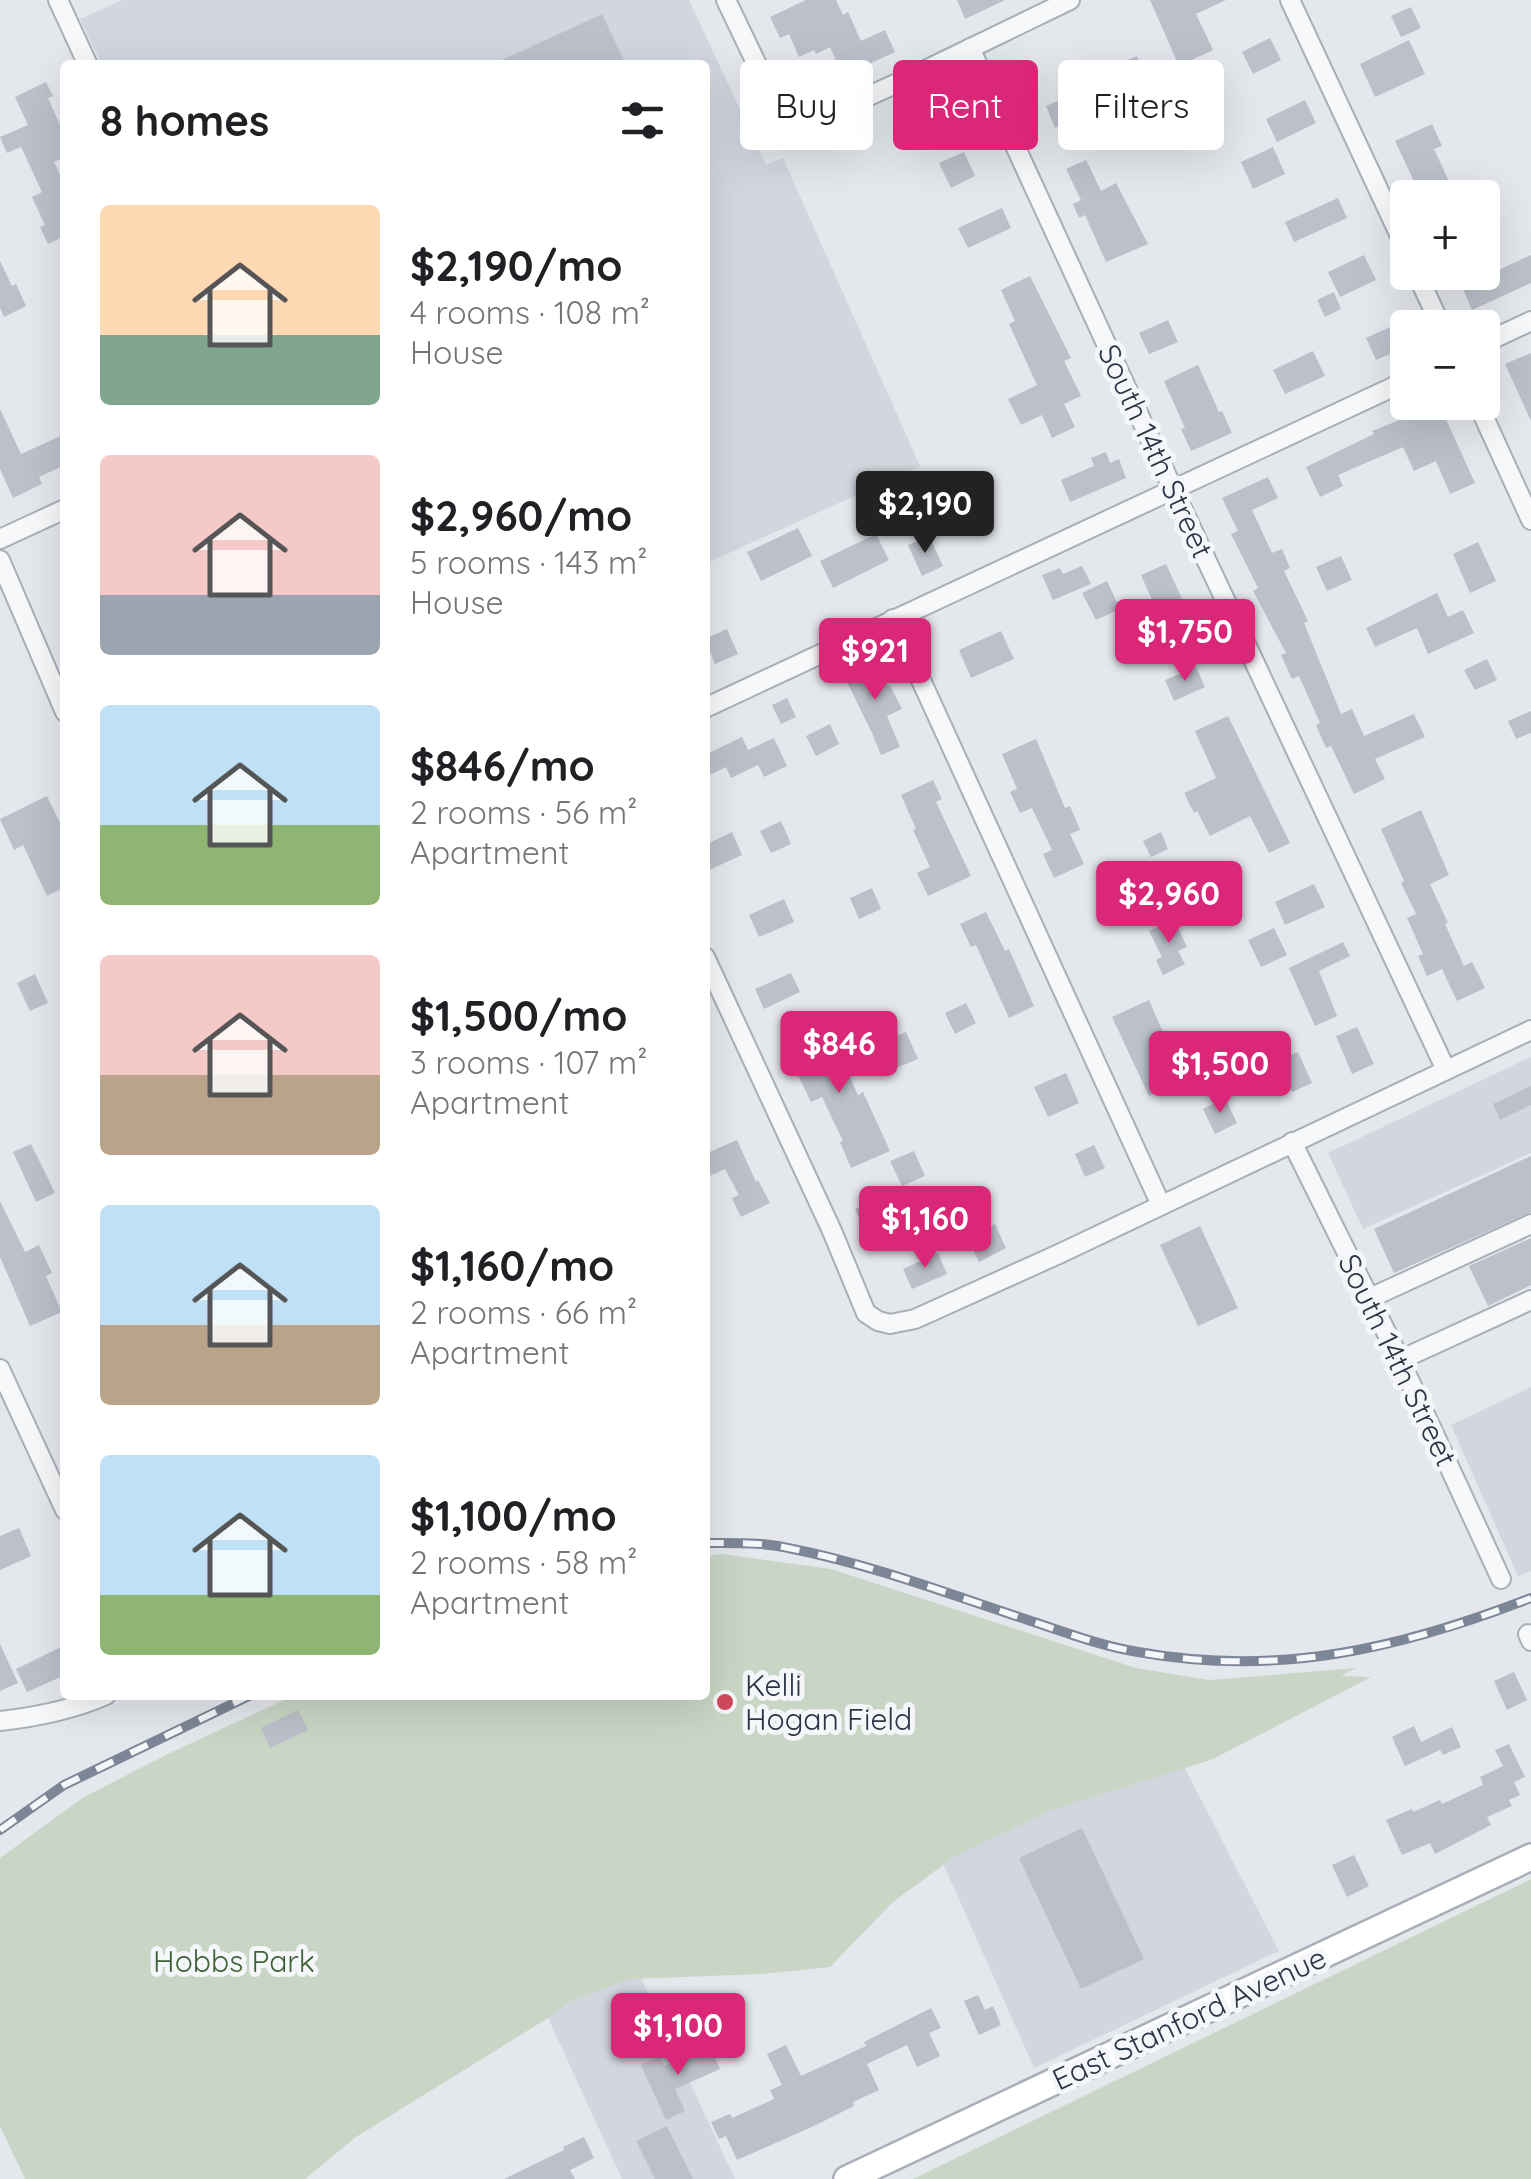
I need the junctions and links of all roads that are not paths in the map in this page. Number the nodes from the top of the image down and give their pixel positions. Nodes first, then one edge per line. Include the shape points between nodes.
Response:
1 (58, 0) edge
2 (726, 0) edge
3 (1070, 0) edge
4 (1290, 0) edge
5 (970, 48) junction
6 (86, 60) edge
7 (1390, 215) edge
8 (1531, 322) edge
9 (1500, 336) edge
10 (1390, 388) edge
11 (1485, 420) edge
12 (1173, 489) junction
13 (60, 511) edge
14 (1531, 520) edge
15 (0, 539) edge
16 (0, 560) edge
17 (894, 619) junction
18 (60, 700) edge
19 (710, 706) edge
20 (710, 968) edge
21 (1531, 1030) edge
22 (1446, 1070) junction
23 (1292, 1142) junction
24 (1161, 1205) junction
25 (1531, 1224) edge
26 (1370, 1298) junction
27 (1531, 1300) edge
28 (1400, 1360) junction
29 (0, 1369) edge
30 (60, 1499) edge
31 (1501, 1579) dead end
32 (92, 1700) edge
33 (0, 1721) edge
34 (1531, 1857) edge
35 (847, 2179) edge

1 - 6 street
2 - 5 street via 783,120 792,124 807,124
3 - 5 street
4 - 7 street
5 - 12 street, South 14th Street
8 - 9 street
10 - 12 street
11 - 14 street
12 - 17 street
12 - 22 street, South 14th Street
13 - 15 street
16 - 18 street
17 - 19 street
17 - 24 street
20 - 24 street via 866,1313 878,1321 914,1319
21 - 22 street
22 - 23 street
23 - 24 street
23 - 26 street, South 14th Street
25 - 26 street
26 - 28 street, South 14th Street
27 - 28 street
28 - 31 street, South 14th Street
29 - 30 street
32 - 33 street
34 - 35 main road, East Stanford Avenue

